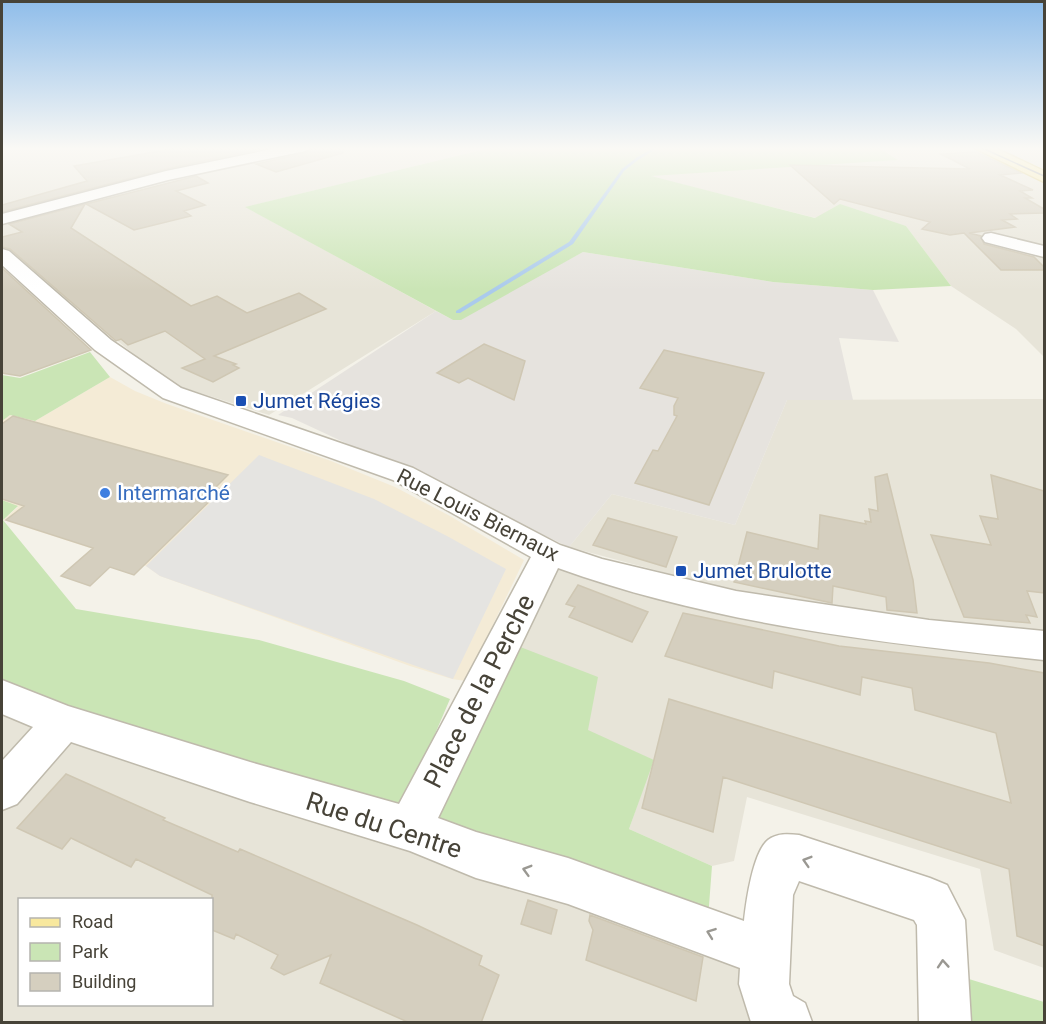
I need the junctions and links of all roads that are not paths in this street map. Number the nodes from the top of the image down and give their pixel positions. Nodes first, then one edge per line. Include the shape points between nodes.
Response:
1 (93, 195) edge
2 (2, 219) edge
3 (991, 238) dead end
4 (1044, 252) edge
5 (2, 255) edge
6 (549, 553) junction
7 (1044, 645) edge
8 (2, 697) edge
9 (64, 722) junction
10 (2, 790) edge
11 (410, 829) junction
12 (766, 953) junction
13 (786, 1023) edge
14 (945, 1023) edge

1 - 2 street
3 - 4 street
5 - 6 street, Rue Louis Biernaux via 103,345 172,393 403,474
6 - 7 street, Rue Louis Biernaux via 598,570 736,604 929,634
6 - 11 street, Place de la Perche
8 - 9 street, Rue du Centre
9 - 10 street
9 - 11 street, Rue du Centre
12 -> 11 street, Rue du Centre
12 - 13 street via 766,998 773,1013
14 -> 12 street via 941,920 930,902 784,856 770,895

